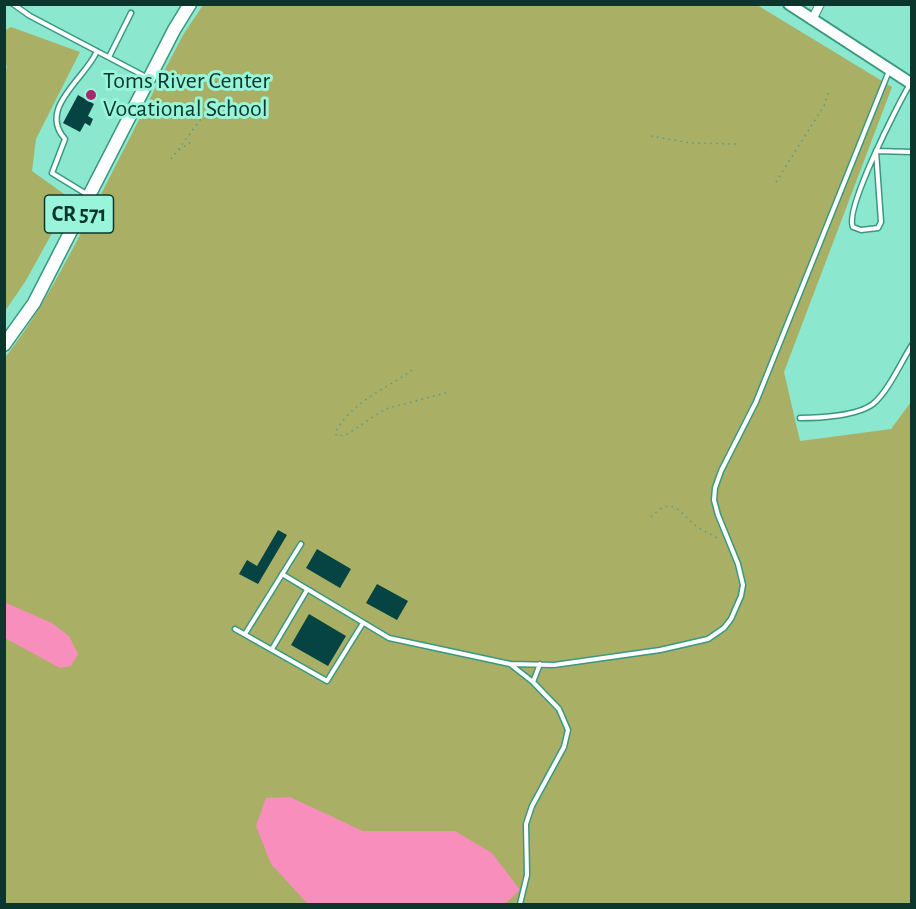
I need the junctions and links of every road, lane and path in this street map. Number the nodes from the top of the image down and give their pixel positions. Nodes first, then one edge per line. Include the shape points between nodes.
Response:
1 (13, 4) edge
2 (190, 4) edge
3 (789, 4) edge
4 (820, 4) edge
5 (802, 8) edge
6 (132, 13) dead end
7 (812, 20) junction
8 (97, 51) junction
9 (109, 57) junction
10 (889, 70) junction
11 (148, 78) junction
12 (911, 84) edge
13 (828, 93) dead end
14 (216, 99) dead end
15 (651, 136) dead end
16 (194, 140) dead end
17 (736, 144) dead end
18 (876, 151) junction
19 (912, 152) edge
20 (176, 153) junction
21 (171, 159) dead end
22 (776, 183) dead end
23 (89, 195) junction
24 (4, 345) edge
25 (912, 345) edge
26 (412, 370) dead end
27 (448, 392) dead end
28 (800, 418) dead end
29 (651, 517) dead end
30 (301, 544) dead end
31 (730, 544) junction
32 (282, 574) junction
33 (307, 590) junction
34 (363, 623) junction
35 (235, 629) dead end
36 (245, 634) junction
37 (272, 649) junction
38 (510, 664) junction
39 (540, 664) junction
40 (532, 682) junction
41 (520, 904) edge

1 - 8 lane
2 - 11 main road, CR 571
3 - 5 main road
4 - 7 street
5 - 7 main road
6 - 9 lane
7 - 10 main road
8 - 9 lane
8 - 23 lane via 65,93 57,114 58,131 65,139 52,172
9 - 11 lane
10 - 12 main road
10 - 31 lane via 756,402 715,488 718,515
11 - 23 main road, CR 571
12 - 18 lane
13 - 22 path
14 - 20 path
15 - 17 path via 690,143
16 - 20 path
18 - 18 lane via 851,217 853,227 861,230 878,228 881,222
18 - 19 lane
20 - 21 path
23 - 24 main road, CR 571 via 34,303
25 - 28 lane via 874,404 862,411
26 - 27 path via 368,397 340,423 337,436 346,435 385,409
29 - 31 path via 661,508 676,507 694,524
30 - 32 lane
31 - 39 lane via 743,585 741,596 728,624 708,639 660,650
32 - 33 lane
32 - 36 lane
33 - 34 lane
33 - 37 lane
34 - 37 lane via 327,681
34 - 38 lane via 389,638
35 - 36 lane
36 - 37 lane
38 - 39 lane
38 - 40 lane
39 - 40 lane
40 - 41 lane via 559,709 568,730 564,747 526,824 527,874

